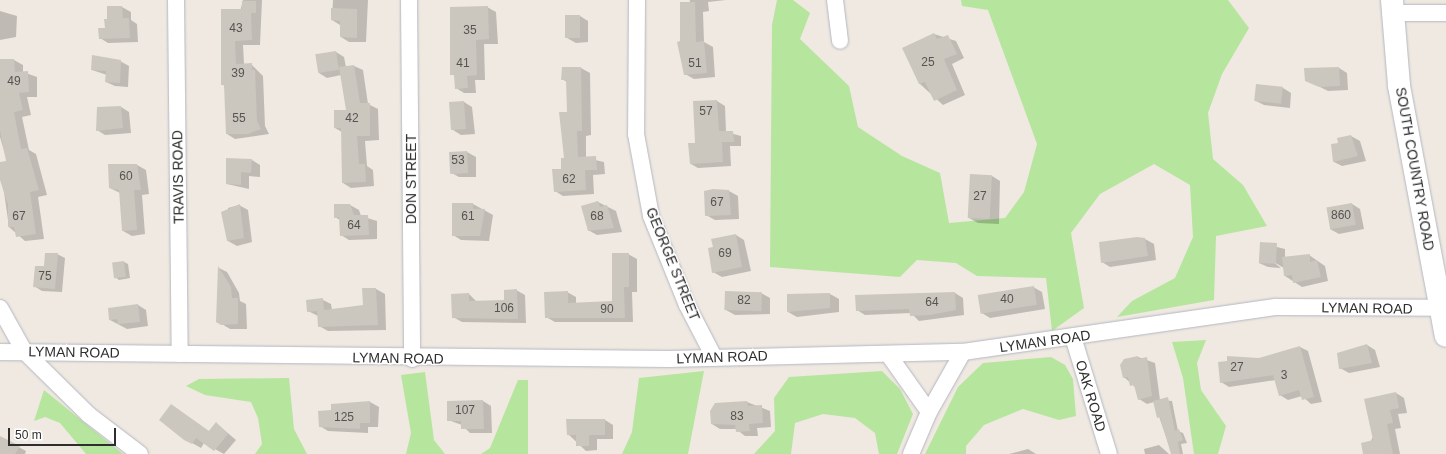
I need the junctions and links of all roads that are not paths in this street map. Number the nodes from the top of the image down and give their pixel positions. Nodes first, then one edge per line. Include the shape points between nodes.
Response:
1 (176, 0) edge
2 (409, 0) edge
3 (637, 0) edge
4 (835, 0) edge
5 (1391, 7) edge
6 (1446, 12) edge
7 (840, 41) dead end
8 (0, 308) edge
9 (1441, 308) junction
10 (1446, 336) edge
11 (1073, 337) junction
12 (24, 351) junction
13 (0, 352) edge
14 (963, 352) junction
15 (180, 354) junction
16 (888, 354) junction
17 (714, 357) junction
18 (412, 359) junction
19 (929, 412) junction
20 (140, 454) edge
21 (911, 454) edge
22 (1109, 454) edge

1 - 15 street, TRAVIS ROAD
2 - 18 street, DON STREET
3 - 17 street, GEORGE STREET via 636,134 651,216 687,305
4 - 7 street
5 - 6 street
5 - 9 main road, SOUTH COUNTRY ROAD via 1412,162
8 - 12 street
9 - 10 main road, SOUTH COUNTRY ROAD
9 - 11 street, LYMAN ROAD via 1277,307
11 - 14 street, LYMAN ROAD
11 - 22 street, OAK ROAD
12 - 13 street, LYMAN ROAD
12 - 15 street, LYMAN ROAD
12 - 20 street via 89,415
14 - 16 street, LYMAN ROAD
14 - 19 street
15 - 18 street, LYMAN ROAD
16 - 17 street, LYMAN ROAD
16 - 19 street
17 - 18 street, LYMAN ROAD
19 - 21 street

